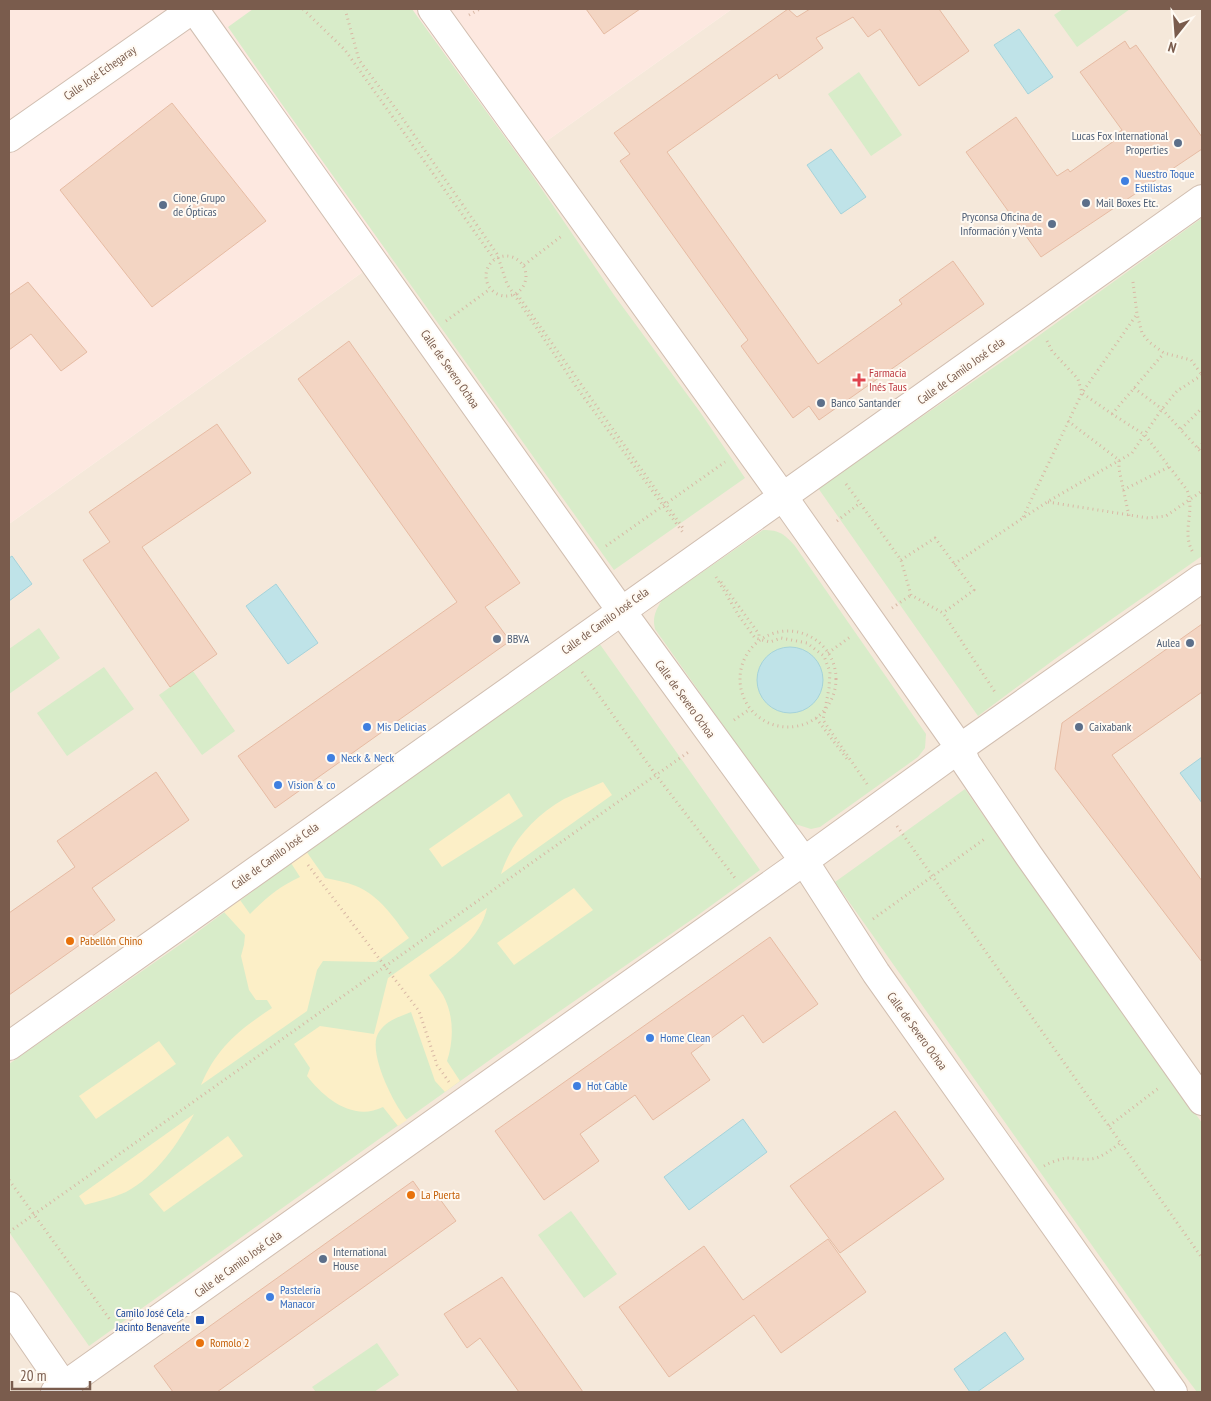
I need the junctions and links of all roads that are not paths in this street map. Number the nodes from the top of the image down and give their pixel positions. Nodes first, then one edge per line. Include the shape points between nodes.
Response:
1 (193, 9) edge
2 (432, 9) edge
3 (9, 138) edge
4 (1202, 199) edge
5 (782, 498) junction
6 (1200, 569) edge
7 (620, 610) junction
8 (960, 748) junction
9 (804, 861) junction
10 (9, 1046) edge
11 (1202, 1101) edge
12 (9, 1306) edge
13 (63, 1390) edge
14 (1173, 1392) edge

1 - 3 street, Calle José Echegaray
1 - 7 street, Calle de Severo Ochoa
2 - 5 street
4 - 5 street, Calle de Camilo José Cela
5 - 7 street, Calle de Camilo José Cela
5 - 8 street
6 - 8 street, Calle de Camilo José Cela
7 - 9 street, Calle de Severo Ochoa
7 - 10 street, Calle de Camilo José Cela
8 - 9 street, Calle de Camilo José Cela
8 - 11 street via 966,763 1007,823
9 - 13 street, Calle de Camilo José Cela
9 - 14 street, Calle de Severo Ochoa via 876,973
12 - 13 street

